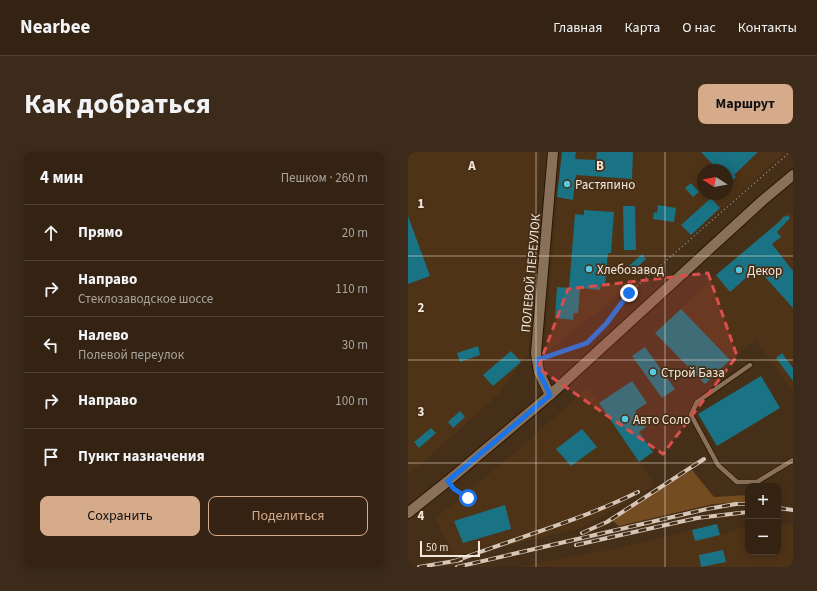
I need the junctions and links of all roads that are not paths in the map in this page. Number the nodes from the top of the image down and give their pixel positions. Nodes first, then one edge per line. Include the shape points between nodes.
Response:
1 (553, 152) edge
2 (791, 179) edge
3 (750, 365) dead end
4 (550, 395) junction
5 (793, 460) edge
6 (448, 481) junction
7 (468, 498) dead end
8 (408, 513) edge

1 - 4 main road, ПОЛЕВОЙ ПЕРЕУЛОК via 536,353 539,372
2 - 4 main road via 762,201
3 - 5 lane via 697,402 691,415 718,465 737,482 757,482
4 - 6 main road
6 - 7 lane via 454,489
6 - 8 main road

